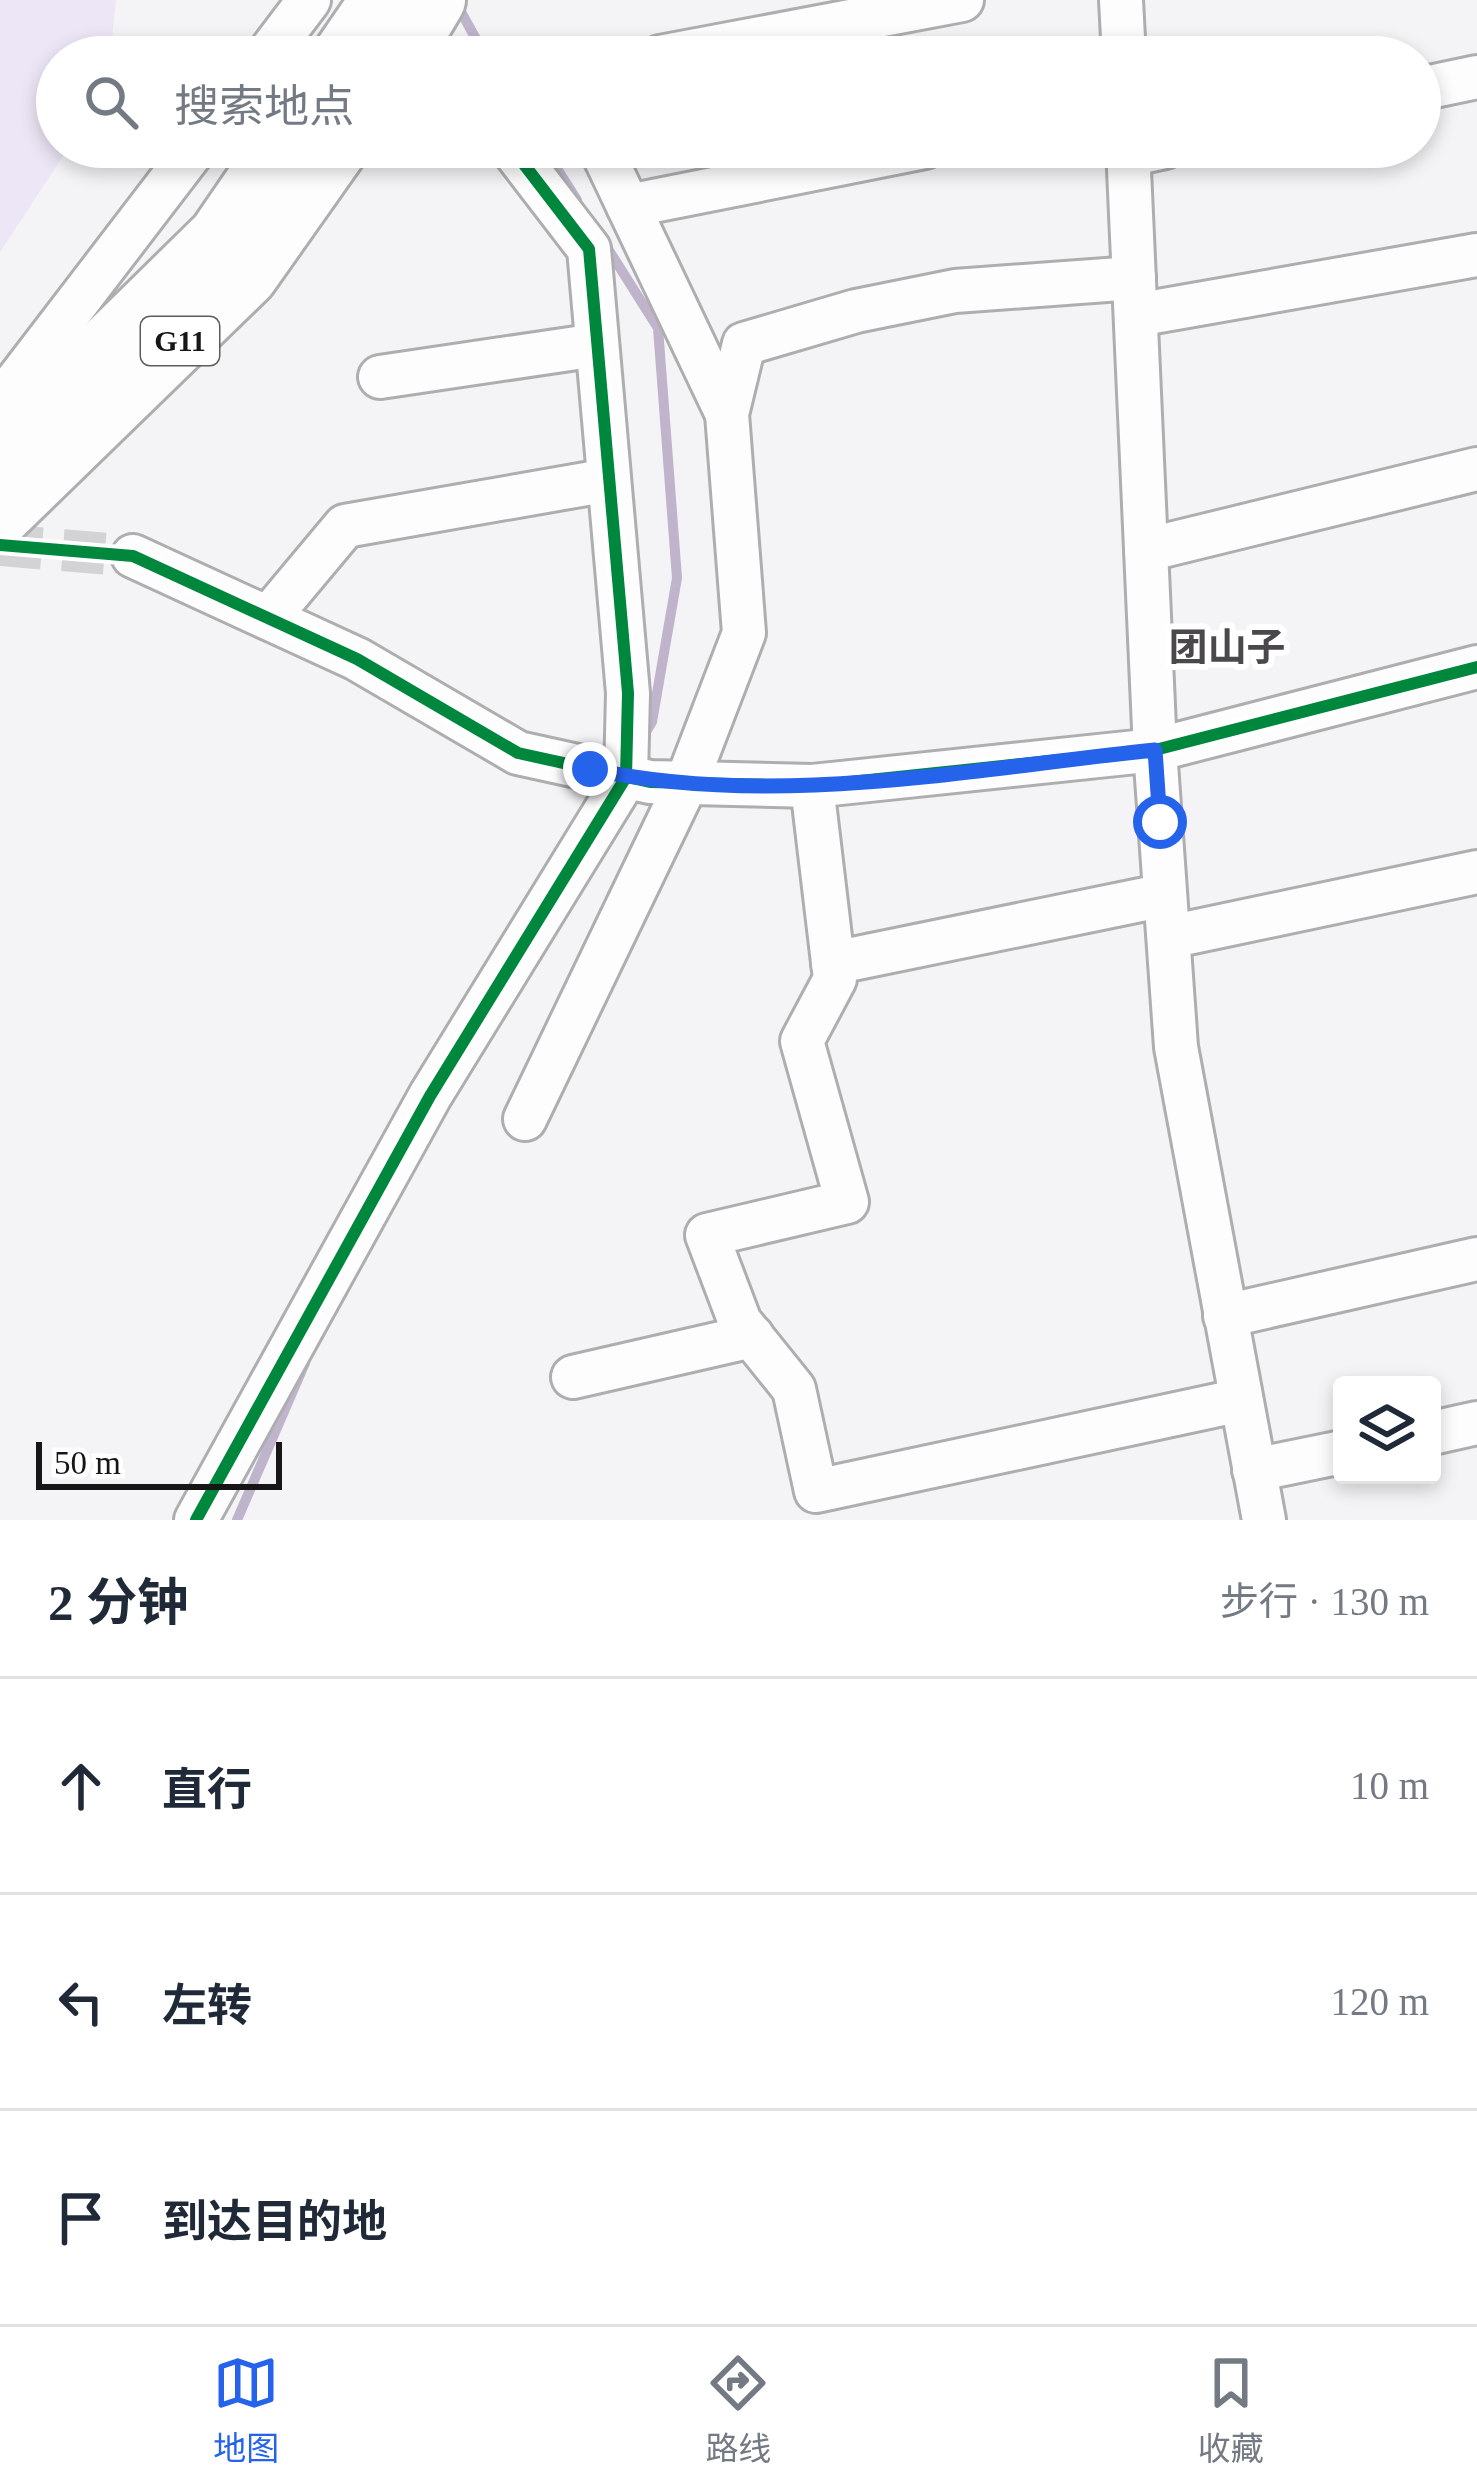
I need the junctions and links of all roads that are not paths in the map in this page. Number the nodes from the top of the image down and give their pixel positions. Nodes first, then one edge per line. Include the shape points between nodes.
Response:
1 (309, 0) edge
2 (962, 0) edge
3 (1121, 0) edge
4 (417, 1) edge
5 (282, 36) edge
6 (370, 36) edge
7 (407, 36) edge
8 (771, 36) edge
9 (1123, 36) edge
10 (1477, 76) edge
11 (1441, 84) edge
12 (180, 168) edge
13 (266, 168) edge
14 (323, 168) edge
15 (527, 168) edge
16 (610, 168) edge
17 (819, 168) edge
18 (1140, 168) edge
19 (628, 206) junction
20 (1477, 255) edge
21 (1135, 297) junction
22 (597, 345) junction
23 (380, 377) dead end
24 (0, 403) edge
25 (728, 414) junction
26 (0, 451) edge
27 (1477, 469) edge
28 (609, 480) junction
29 (0, 516) edge
30 (1146, 550) junction
31 (133, 556) tunnel mouth
32 (268, 618) junction
33 (1477, 667) edge
34 (1155, 750) junction
35 (626, 777) junction
36 (686, 784) junction
37 (812, 786) junction
38 (1477, 872) edge
39 (1167, 916) junction
40 (833, 963) junction
41 (525, 1119) dead end
42 (1477, 1259) edge
43 (1225, 1316) junction
44 (752, 1336) junction
45 (573, 1377) dead end
46 (1240, 1400) junction
47 (1477, 1423) edge
48 (1441, 1431) edge
49 (1333, 1454) edge
50 (1255, 1470) junction
51 (196, 1520) edge
52 (1264, 1520) edge

1 - 5 street
2 - 8 street
3 - 9 street
4 - 6 highway
4 - 7 highway
10 - 11 street
12 - 24 street
13 - 26 highway, G11 via 219,236
14 - 29 highway, G11 via 248,276
15 - 22 street via 589,250
16 - 19 street
17 - 19 street
18 - 21 street
19 - 25 street
20 - 21 street
21 - 25 street via 955,290 856,311 744,344
21 - 30 street
22 - 23 street
22 - 28 street
25 - 36 street via 744,632
27 - 30 street
28 - 32 street via 345,526
28 - 35 street via 628,693
30 - 34 street
31 - 32 street
32 - 35 street via 356,659 518,754
33 - 34 street
34 - 37 street
34 - 39 street
35 - 36 street
35 - 51 street via 430,1096
36 - 37 street
36 - 41 street
37 - 40 street
38 - 39 street
39 - 40 street
39 - 43 street via 1176,1047
40 - 44 street via 835,979 802,1041 847,1202 707,1234
42 - 43 street
43 - 46 street
44 - 45 street
44 - 46 street via 794,1389 817,1491
46 - 50 street
47 - 48 street
49 - 50 street
50 - 52 street

